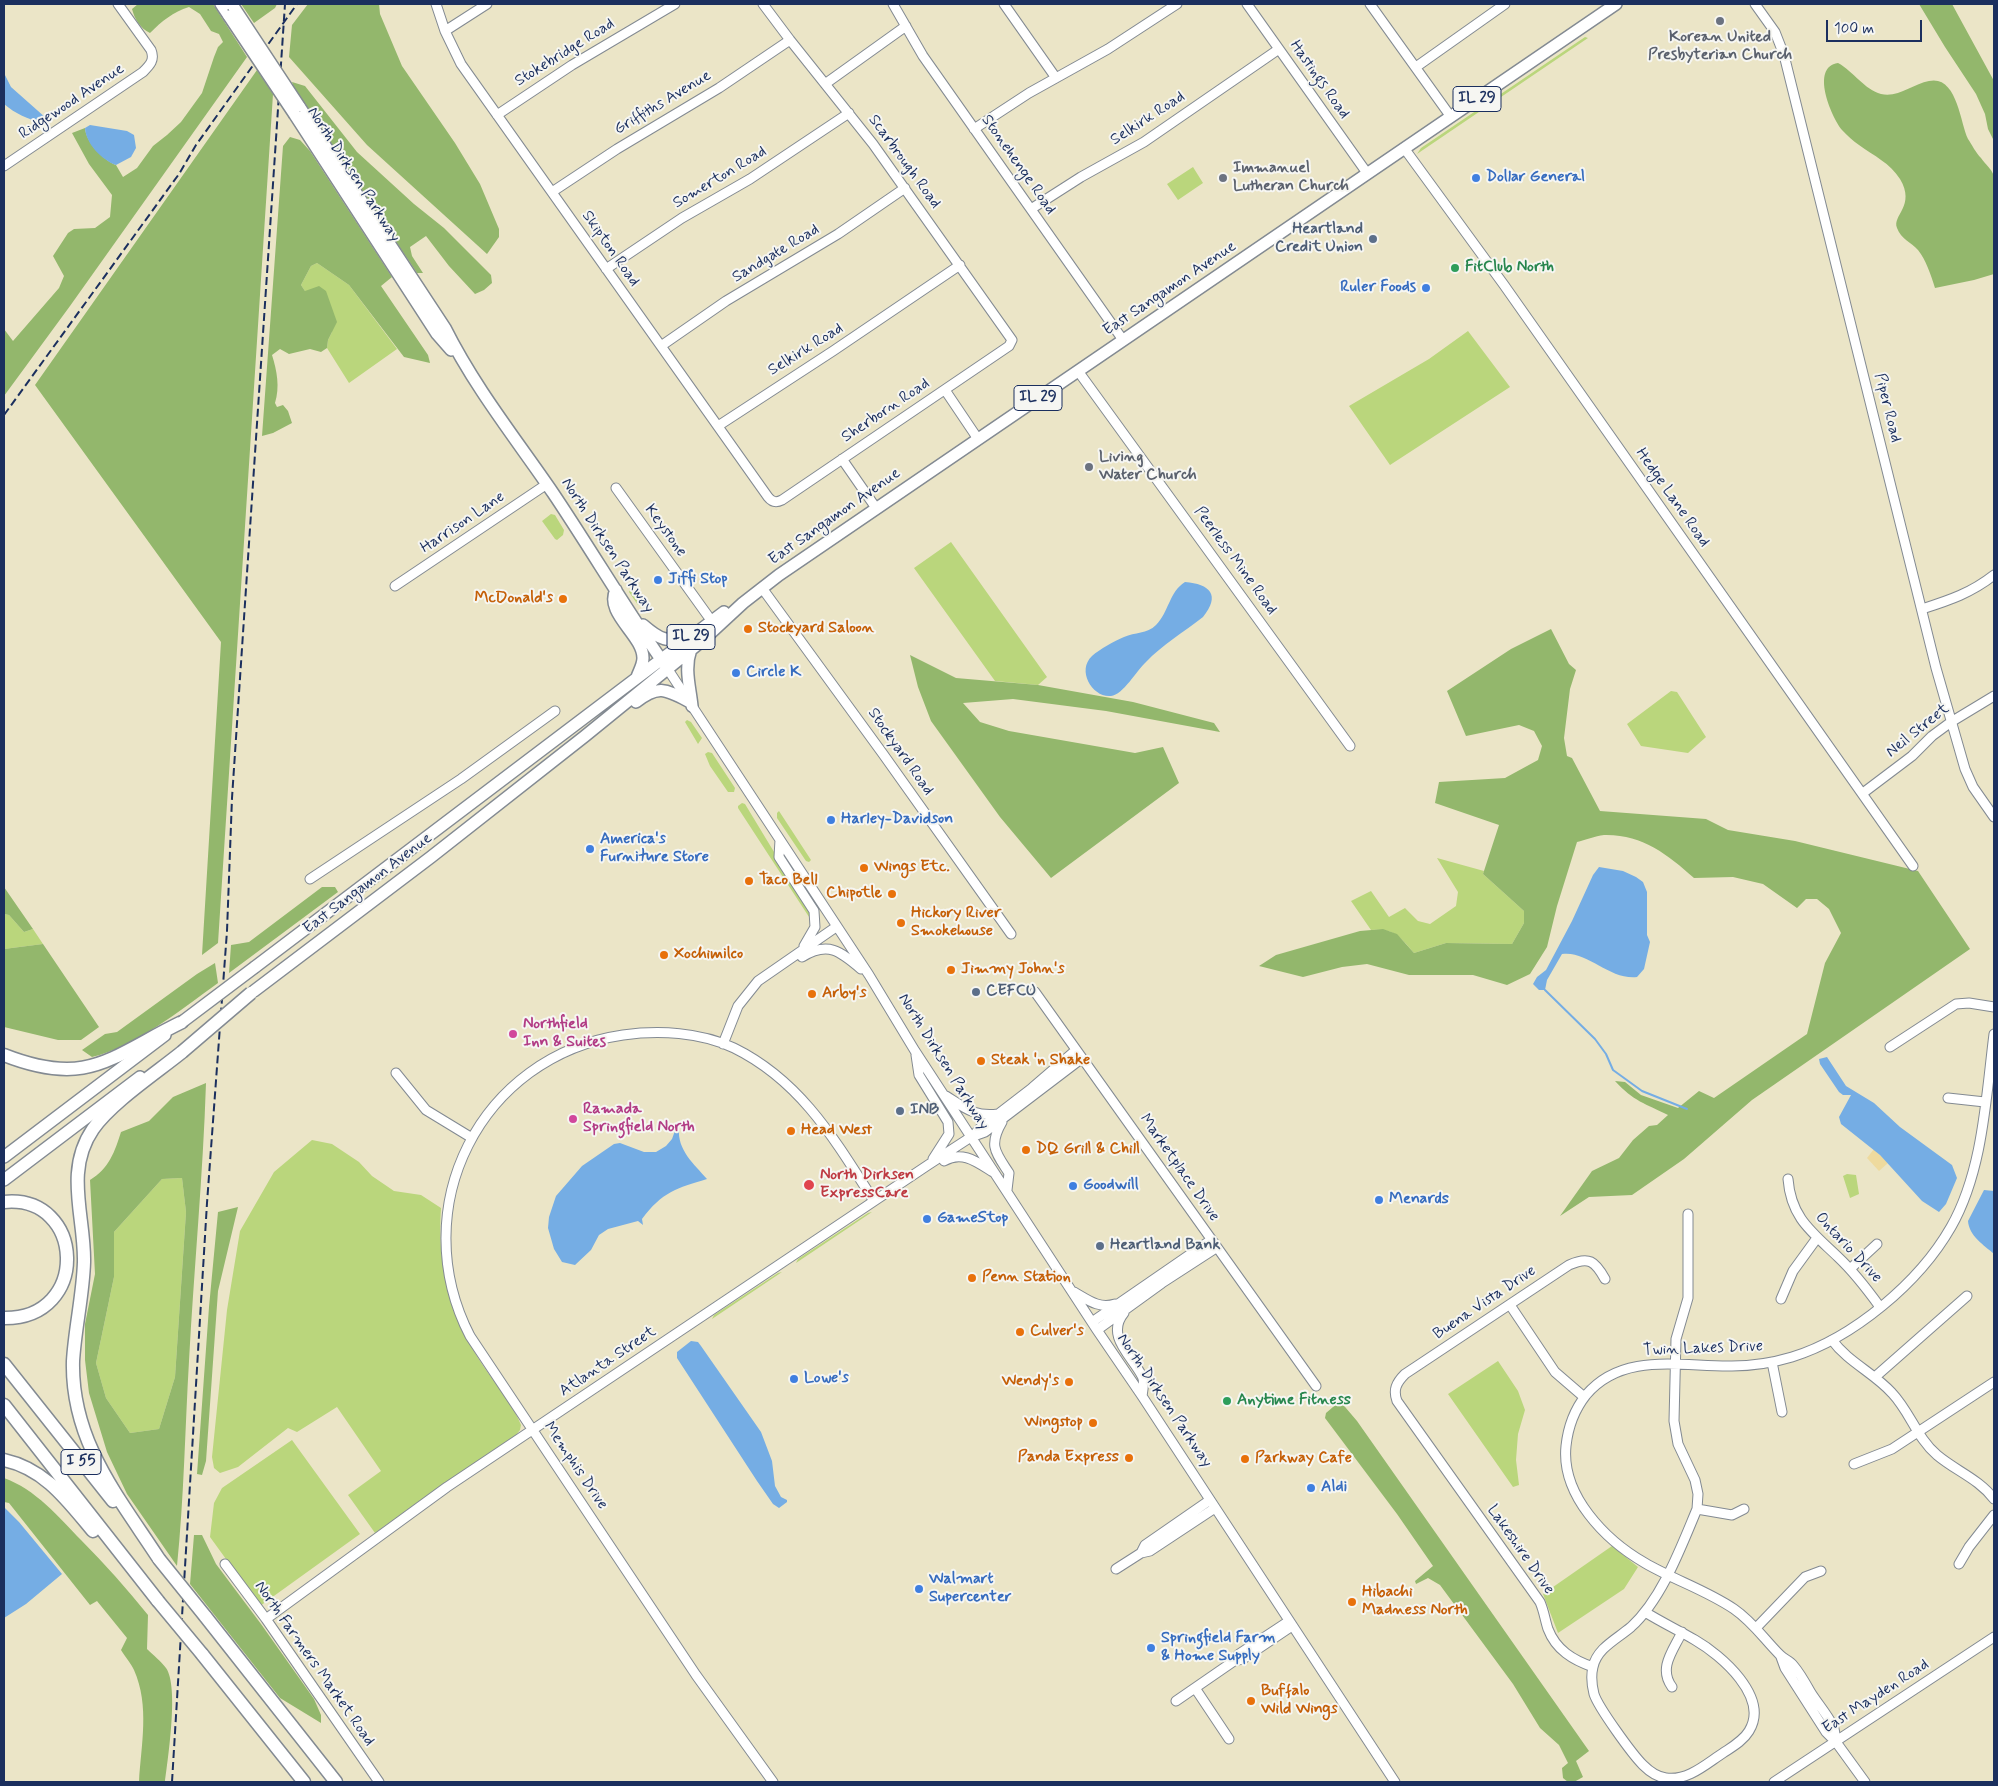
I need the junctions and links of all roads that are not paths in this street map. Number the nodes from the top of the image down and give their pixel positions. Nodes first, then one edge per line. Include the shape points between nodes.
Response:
1 (118, 4) edge
2 (221, 4) edge
3 (436, 4) edge
4 (487, 4) edge
5 (676, 4) edge
6 (763, 4) edge
7 (894, 4) edge
8 (1004, 4) edge
9 (1177, 4) edge
10 (1370, 4) edge
11 (1505, 4) edge
12 (1616, 4) edge
13 (1755, 4) edge
14 (1250, 5) edge
15 (232, 8) edge
16 (906, 26) junction
17 (445, 31) junction
18 (790, 40) junction
19 (1279, 49) junction
20 (1416, 68) junction
21 (1056, 78) junction
22 (825, 84) junction
23 (849, 113) junction
24 (497, 115) junction
25 (1451, 116) junction
26 (974, 129) junction
27 (1404, 148) junction
28 (4, 166) edge
29 (1367, 173) junction
30 (905, 188) junction
31 (552, 192) junction
32 (1031, 210) junction
33 (960, 265) junction
34 (606, 269) junction
35 (1123, 340) junction
36 (1012, 342) joint
37 (661, 346) junction
38 (1078, 371) junction
39 (944, 390) junction
40 (718, 426) junction
41 (978, 439) junction
42 (842, 458) junction
43 (547, 484) junction
44 (616, 488) dead end
45 (775, 502) joint
46 (876, 508) junction
47 (1994, 575) edge
48 (395, 586) dead end
49 (762, 588) junction
50 (616, 590) junction
51 (744, 602) junction
52 (1922, 610) junction
53 (721, 614) junction
54 (708, 616) junction
55 (636, 620) junction
56 (692, 649) junction
57 (664, 664) junction
58 (636, 679) junction
59 (1994, 696) edge
60 (690, 704) junction
61 (555, 711) dead end
62 (1951, 722) junction
63 (585, 736) junction
64 (1350, 746) dead end
65 (1863, 793) junction
66 (1994, 817) edge
67 (780, 840) junction
68 (1914, 866) dead end
69 (310, 879) dead end
70 (836, 927) junction
71 (1011, 934) dead end
72 (801, 951) junction
73 (775, 969) junction
74 (869, 976) junction
75 (253, 992) joint
76 (1034, 992) dead end
77 (1994, 1007) edge
78 (182, 1022) junction
79 (1994, 1034) edge
80 (723, 1044) junction
81 (1890, 1047) dead end
82 (182, 1049) junction
83 (915, 1051) junction
84 (1075, 1051) junction
85 (4, 1055) edge
86 (1081, 1059) junction
87 (396, 1073) dead end
88 (1992, 1074) edge
89 (944, 1095) junction
90 (1948, 1098) dead end
91 (1985, 1102) junction
92 (1001, 1116) junction
93 (971, 1137) junction
94 (472, 1138) junction
95 (4, 1157) edge
96 (928, 1165) junction
97 (918, 1172) junction
98 (996, 1174) junction
99 (1788, 1179) dead end
100 (4, 1180) edge
101 (1007, 1190) junction
102 (874, 1201) junction
103 (4, 1202) edge
104 (1688, 1214) dead end
105 (1817, 1238) junction
106 (1213, 1244) junction
107 (1877, 1244) dead end
108 (1850, 1269) junction
109 (1605, 1279) dead end
110 (1072, 1291) junction
111 (1967, 1296) dead end
112 (1781, 1299) dead end
113 (1120, 1302) junction
114 (1510, 1305) junction
115 (1880, 1307) junction
116 (1128, 1308) junction
117 (4, 1318) edge
118 (1095, 1326) junction
119 (1832, 1340) junction
120 (1772, 1362) junction
121 (4, 1364) edge
122 (1676, 1365) junction
123 (1875, 1377) junction
124 (1994, 1382) edge
125 (1316, 1386) dead end
126 (1142, 1396) junction
127 (1584, 1397) junction
128 (1397, 1401) joint
129 (4, 1405) edge
130 (1782, 1412) dead end
131 (532, 1430) junction
132 (1918, 1432) junction
133 (4, 1460) edge
134 (1854, 1464) dead end
135 (1994, 1499) edge
136 (1213, 1504) junction
137 (1697, 1509) junction
138 (1744, 1509) dead end
139 (1994, 1515) edge
140 (159, 1559) junction
141 (224, 1564) dead end
142 (1959, 1564) dead end
143 (1116, 1569) dead end
144 (1821, 1571) dead end
145 (1667, 1575) junction
146 (157, 1599) junction
147 (1645, 1612) junction
148 (266, 1620) junction
149 (1291, 1623) junction
150 (1756, 1628) junction
151 (1682, 1632) junction
152 (1994, 1637) edge
153 (1593, 1667) junction
154 (1672, 1687) dead end
155 (1195, 1688) junction
156 (1176, 1701) dead end
157 (1229, 1739) dead end
158 (1836, 1742) junction
159 (1664, 1780) edge
160 (304, 1782) edge
161 (336, 1782) edge
162 (378, 1782) edge
163 (773, 1782) edge
164 (1395, 1782) edge
165 (1774, 1782) edge
166 (1865, 1782) edge

1 - 28 street, Ridgewood Avenue via 151,50 151,63 143,72
2 - 15 main road, North Dirksen Parkway / IL 29
3 - 17 street, Skipton Road
4 - 17 street
5 - 24 street, Stokebridge Road via 572,65
6 - 18 street, Scarbrough Road
7 - 16 street, Stonehenge Road
8 - 21 street
9 - 21 street
10 - 20 street
11 - 20 street
12 - 25 main road, East Sangamon Avenue / IL 29
13 - 52 street, Piper Road via 1775,32 1784,55
14 - 19 street, Hastings Road
15 - 43 main road, North Dirksen Parkway / IL 29, bridge via 445,328 490,405
16 - 22 street
16 - 26 street, Stonehenge Road
17 - 24 street, Skipton Road via 461,64
18 - 22 street, Scarbrough Road
18 - 31 street, Griffiths Avenue
19 - 29 street, Hastings Road
19 - 32 street, Selkirk Road via 1144,142
20 - 25 street
21 - 26 street
22 - 23 street, Scarbrough Road
23 - 30 street, Scarbrough Road
23 - 34 street, Somerton Road via 782,159 682,218
24 - 31 street, Skipton Road
25 - 27 main road, East Sangamon Avenue / IL 29
26 - 32 street, Stonehenge Road
27 - 29 main road, East Sangamon Avenue / IL 29
27 - 65 street, Hedge Lane Road
29 - 35 main road, East Sangamon Avenue / IL 29
30 - 33 street, Scarbrough Road
30 - 37 street, Sandgate Road via 825,243 726,302
31 - 34 street, Skipton Road
32 - 35 street, Stonehenge Road
33 - 36 street, Scarbrough Road
33 - 40 street, Selkirk Road
34 - 37 street, Skipton Road
35 - 38 main road, East Sangamon Avenue / IL 29
36 - 39 street, Sherborn Road
37 - 40 street, Skipton Road
38 - 41 main road, East Sangamon Avenue / IL 29
38 - 64 street, Peerless Mine Road
39 - 41 street
39 - 42 street, Sherborn Road
40 - 45 street, Skipton Road via 768,497
41 - 46 main road, East Sangamon Avenue / IL 29
42 - 45 street, Sherborn Road
42 - 46 street
43 - 48 street, Harrison Lane
43 - 50 main road, North Dirksen Parkway / IL 29
44 - 54 street, Keystone
46 - 49 main road, East Sangamon Avenue / IL 29
47 - 52 street via 1976,589
49 - 51 main road, East Sangamon Avenue / IL 29
49 - 71 street, Stockyard Road
50 - 55 main road, North Dirksen Parkway / IL 29
50 - 58 main road via 614,606 642,648 642,663
51 - 53 main road, East Sangamon Avenue / IL 29
51 - 56 main road, East Sangamon Avenue / IL 29
52 - 62 street, Piper Road
53 - 54 main road
53 - 57 main road, East Sangamon Avenue / IL 29
54 - 55 main road via 676,639 655,635
55 - 57 main road, North Dirksen Parkway / IL 29
56 - 57 main road, East Sangamon Avenue / IL 29
56 - 60 main road via 686,670
57 - 58 main road, East Sangamon Avenue
57 - 60 street, North Dirksen Parkway
57 - 63 main road, East Sangamon Avenue
58 - 78 main road, East Sangamon Avenue, bridge
59 - 62 street, Neil Street
60 - 63 main road via 667,691 652,691 607,725
60 - 67 street, North Dirksen Parkway
61 - 69 street via 461,779
62 - 65 street, Neil Street
62 - 66 street, Piper Road via 1968,778
63 - 75 main road, East Sangamon Avenue
65 - 68 street, Hedge Lane Road
67 - 70 street, North Dirksen Parkway
67 - 72 street via 779,857 814,911 815,927
70 - 72 street
70 - 74 street, North Dirksen Parkway
72 - 73 street
73 - 74 street via 814,950 827,948 846,956
73 - 80 street via 744,997
74 - 83 street, North Dirksen Parkway
75 - 82 highway, bridge
76 - 84 street, Marketplace Drive
77 - 81 street via 1958,1000
78 - 85 highway via 112,1060 84,1069 49,1069
78 - 95 main road, East Sangamon Avenue
79 - 88 street, Twin Lakes Drive
80 - 94 street, Memphis Drive via 687,1035 649,1032 609,1037 571,1048 514,1085 491,1109
80 - 102 street, Memphis Drive via 770,1070 800,1096 820,1119
82 - 100 main road
82 - 140 highway via 107,1112 93,1128 81,1153 76,1184 84,1252 72,1373 79,1417 100,1468
83 - 89 street, North Dirksen Parkway
83 - 96 street via 919,1074 945,1115 949,1130 942,1147
84 - 86 street, Marketplace Drive
84 - 92 street, Atlanta Street
86 - 92 street, Atlanta Street
86 - 106 street, Marketplace Drive
87 - 94 street via 426,1110
88 - 91 street, Twin Lakes Drive
89 - 92 street via 978,1115
89 - 93 street, North Dirksen Parkway
90 - 91 street
91 - 115 street, Twin Lakes Drive via 1975,1162 1955,1218 1925,1265
92 - 93 street, Atlanta Street via 985,1132
92 - 101 street via 994,1142 996,1153 1010,1173
93 - 96 street, Atlanta Street
93 - 98 street, North Dirksen Parkway
94 - 131 street, Memphis Drive via 455,1176 448,1209 446,1244 450,1279 470,1336
96 - 97 street, Atlanta Street
97 - 98 street via 956,1156 972,1159
97 - 102 street, Atlanta Street
98 - 101 street, North Dirksen Parkway
99 - 105 street, Ontario Drive via 1795,1209
101 - 110 street, North Dirksen Parkway
102 - 131 street, Atlanta Street
103 - 117 highway via 23,1203 50,1218 62,1233 68,1263 63,1283 47,1304 31,1314
104 - 122 street via 1688,1298 1676,1339
105 - 108 street, Ontario Drive
105 - 112 street via 1793,1271
106 - 113 street
106 - 116 street
106 - 125 street, Marketplace Drive
107 - 108 street
108 - 115 street, Ontario Drive
109 - 114 street, Buena Vista Drive via 1595,1264 1581,1260 1569,1264
110 - 113 street via 1102,1306
110 - 118 street, North Dirksen Parkway
111 - 123 street
113 - 118 street
114 - 127 street via 1555,1372
114 - 128 street, Buena Vista Drive via 1405,1374 1396,1387
115 - 119 street, Twin Lakes Drive
116 - 118 street
116 - 126 street via 1117,1325 1118,1339 1144,1378
118 - 126 street, North Dirksen Parkway
119 - 120 street, Twin Lakes Drive
119 - 123 street via 1838,1349
120 - 122 street, Twin Lakes Drive via 1733,1366
120 - 130 street
121 - 140 highway, I 55
122 - 127 street, Twin Lakes Drive via 1643,1365 1625,1369 1606,1378
122 - 137 street via 1676,1432 1695,1480
123 - 132 street via 1894,1394
124 - 132 street
126 - 136 street, North Dirksen Parkway
127 - 145 street, Twin Lakes Drive via 1570,1423 1566,1442 1568,1473 1575,1491 1590,1514 1616,1542
128 - 153 street, Lakeshire Drive via 1540,1602 1548,1630 1560,1648 1577,1661
129 - 146 highway, I 55
131 - 148 street, Atlanta Street
131 - 163 street, Memphis Drive via 696,1675
132 - 134 street via 1892,1449
132 - 135 street via 1936,1454 1980,1483
133 - 146 highway via 36,1472 58,1489 149,1596
136 - 143 street via 1145,1545 1141,1553
136 - 149 street, North Dirksen Parkway
137 - 138 street via 1732,1515
137 - 145 street
139 - 142 street
140 - 161 highway, I 55, bridge
141 - 148 street, North Farmers Market Road
144 - 150 street via 1805,1577
145 - 147 street
145 - 150 street, Twin Lakes Drive via 1719,1600
146 - 160 highway, I 55, bridge
147 - 151 street
147 - 153 street via 1602,1650
148 - 162 street, North Farmers Market Road
149 - 155 street via 1239,1654
149 - 164 street, North Dirksen Parkway
150 - 158 street, Twin Lakes Drive via 1781,1657 1826,1732
151 - 154 street via 1665,1666
151 - 159 street via 1716,1655 1742,1683 1753,1702 1757,1722 1738,1742 1694,1772
152 - 158 street, East Mayden Road
153 - 159 street via 1592,1687 1600,1706 1643,1766
155 - 156 street
155 - 157 street
158 - 165 street, East Mayden Road
158 - 166 street, Twin Lakes Drive

